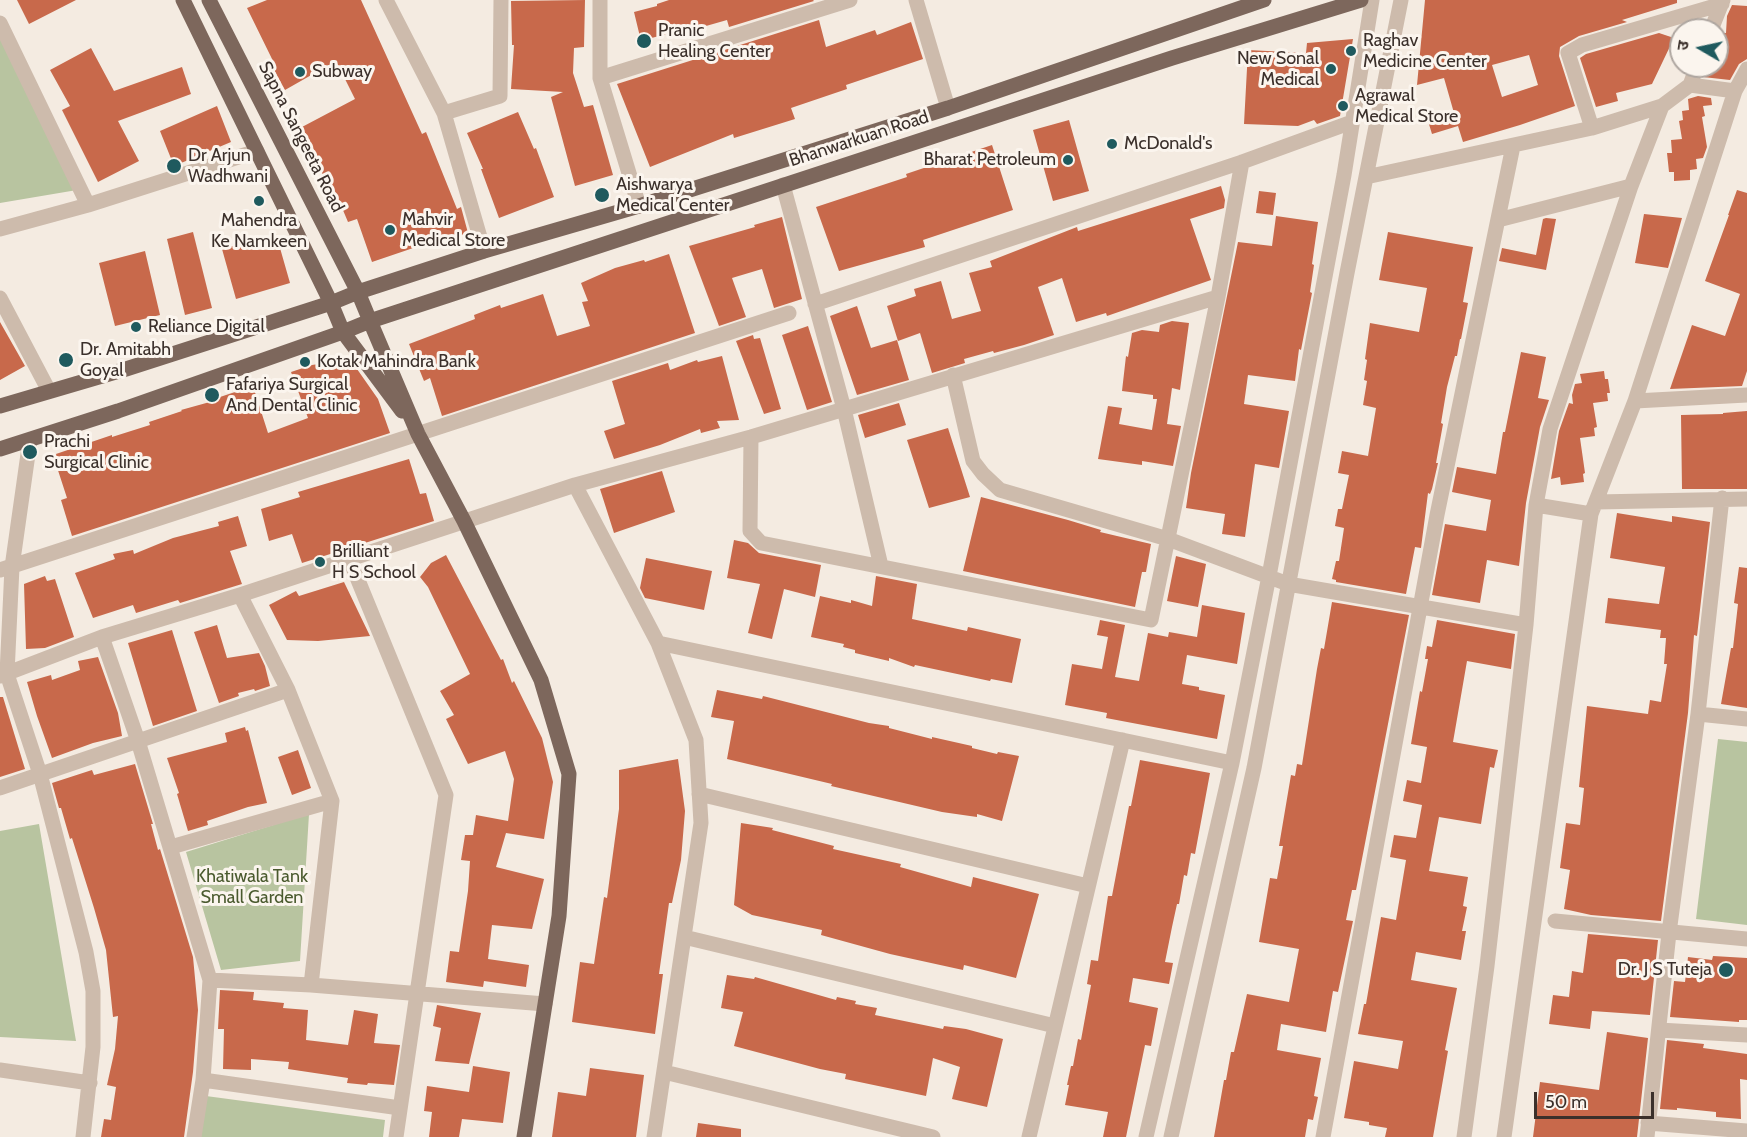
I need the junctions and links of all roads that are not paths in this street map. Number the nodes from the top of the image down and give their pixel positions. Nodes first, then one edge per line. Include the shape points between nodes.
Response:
1 (183, 0) edge
2 (209, 0) edge
3 (386, 0) edge
4 (489, 0) edge
5 (501, 0) edge
6 (600, 0) edge
7 (850, 0) edge
8 (916, 0) edge
9 (1264, 0) edge
10 (1361, 0) edge
11 (1372, 0) edge
12 (1401, 0) edge
13 (1722, 2) edge
14 (1716, 18) edge
15 (0, 23) edge
16 (501, 24) junction
17 (1747, 69) edge
18 (600, 78) junction
19 (1693, 78) edge
20 (1690, 85) junction
21 (1735, 91) junction
22 (1662, 106) junction
23 (948, 108) junction
24 (444, 113) junction
25 (1352, 122) junction
26 (1592, 128) junction
27 (1514, 146) junction
28 (256, 151) junction
29 (1242, 162) junction
30 (1366, 177) junction
31 (783, 185) junction
32 (1631, 186) junction
33 (88, 205) junction
34 (639, 206) junction
35 (1498, 220) junction
36 (0, 229) edge
37 (484, 251) junction
38 (358, 292) junction
39 (1218, 297) junction
40 (0, 298) edge
41 (331, 303) junction
42 (815, 304) junction
43 (789, 313) dead end
44 (370, 321) junction
45 (343, 332) junction
46 (953, 375) junction
47 (49, 391) junction
48 (1747, 394) edge
49 (1635, 401) junction
50 (0, 406) edge
51 (844, 409) junction
52 (418, 434) junction
53 (751, 436) junction
54 (30, 440) junction
55 (0, 449) edge
56 (575, 485) junction
57 (1722, 498) junction
58 (1747, 499) edge
59 (1536, 504) junction
60 (1594, 508) junction
61 (464, 521) junction
62 (1168, 539) junction
63 (349, 558) junction
64 (881, 567) junction
65 (6, 568) edge
66 (1269, 576) junction
67 (1288, 584) junction
68 (240, 595) junction
69 (1421, 608) junction
70 (1526, 625) junction
71 (102, 636) junction
72 (658, 643) junction
73 (3, 675) edge
74 (288, 690) junction
75 (1698, 714) junction
76 (1747, 719) edge
77 (1123, 740) junction
78 (138, 741) junction
79 (1232, 763) junction
80 (40, 774) junction
81 (0, 788) edge
82 (699, 794) junction
83 (332, 801) junction
84 (171, 847) junction
85 (1088, 886) junction
86 (1555, 921) dead end
87 (1669, 933) junction
88 (684, 937) junction
89 (1747, 939) edge
90 (210, 980) junction
91 (311, 985) junction
92 (417, 994) junction
93 (545, 1004) junction
94 (1055, 1026) junction
95 (1659, 1030) junction
96 (1747, 1035) edge
97 (0, 1070) edge
98 (664, 1072) junction
99 (203, 1080) junction
100 (90, 1083) junction
101 (400, 1108) junction
102 (1647, 1130) edge
103 (1747, 1131) edge
104 (83, 1137) edge
105 (194, 1137) edge
106 (396, 1137) edge
107 (524, 1137) edge
108 (654, 1137) edge
109 (933, 1137) edge
110 (1029, 1137) edge
111 (1146, 1137) edge
112 (1171, 1137) edge
113 (1323, 1137) edge
114 (1464, 1137) edge
115 (1504, 1137) edge

1 - 28 main road
2 - 38 main road, Sapna Sangeeta Road
3 - 24 street
4 - 16 street
5 - 16 street
6 - 18 street
7 - 18 street
8 - 23 street
9 - 23 main road, Bhanwarkuan Road
10 - 31 main road, Bhanwarkuan Road
11 - 25 street
12 - 30 street
13 - 14 street
13 - 26 street via 1582,45 1569,53
15 - 33 street
16 - 24 street via 500,96
17 - 21 street
18 - 34 street
19 - 20 street
20 - 21 street
20 - 22 street
21 - 49 street
22 - 26 street
22 - 32 street
23 - 34 main road, Bhanwarkuan Road
24 - 37 street
25 - 29 street
25 - 66 street
26 - 27 street
27 - 30 street
27 - 35 street
28 - 33 street
28 - 41 main road
29 - 39 street
29 - 42 street
30 - 67 street
31 - 42 street
31 - 44 main road, Bhanwarkuan Road
32 - 35 street
32 - 59 street via 1550,429
33 - 36 street
34 - 37 main road, Bhanwarkuan Road
35 - 69 street
37 - 38 main road, Bhanwarkuan Road
38 - 41 main road, Bhanwarkuan Road
38 - 44 main road, Sapna Sangeeta Road
39 - 46 street
39 - 62 street
40 - 47 street
41 - 45 main road
41 - 47 main road, Bhanwarkuan Road
42 - 51 street
43 - 52 street
44 - 45 main road, Bhanwarkuan Road
44 - 52 main road, Sapna Sangeeta Road
45 - 52 main road
45 - 54 main road, Bhanwarkuan Road
46 - 51 street
46 - 62 street via 973,461 1000,489
47 - 50 main road, Bhanwarkuan Road
48 - 49 street
49 - 60 street
51 - 53 street
51 - 64 street
52 - 61 main road
52 - 65 street
53 - 56 street
53 - 64 street via 750,531 755,538 761,543
54 - 55 main road, Bhanwarkuan Road
54 - 65 street
56 - 61 street
56 - 72 street
57 - 58 street
57 - 60 street
57 - 75 street
59 - 60 street
59 - 70 street
60 - 115 street
61 - 63 street
61 - 93 main road via 541,680 569,774 559,916
62 - 64 street via 1151,620
62 - 66 street
63 - 68 street
63 - 92 street via 446,795
65 - 73 street
66 - 67 street
66 - 79 street
67 - 69 street
67 - 112 street via 1254,768
68 - 71 street
68 - 74 street
69 - 70 street
69 - 113 street
70 - 114 street
71 - 73 street
71 - 78 street
72 - 77 street
72 - 82 street via 696,740
73 - 80 street
74 - 78 street
74 - 83 street
75 - 76 street
75 - 87 street
77 - 79 street
77 - 85 street
78 - 80 street
78 - 84 street
79 - 111 street
80 - 81 street
80 - 100 street via 93,991
82 - 85 street
82 - 88 street via 701,823
83 - 84 street
83 - 91 street
84 - 90 street
85 - 94 street
86 - 87 street
87 - 89 street
87 - 95 street
88 - 94 street
88 - 98 street
90 - 91 street
90 - 99 street
91 - 92 street
92 - 93 street
92 - 101 street
93 - 107 main road
94 - 110 street
95 - 96 street
95 - 102 street
97 - 100 street
98 - 108 street
98 - 109 street
99 - 101 street
99 - 105 street
100 - 104 street
101 - 106 street
102 - 103 street

